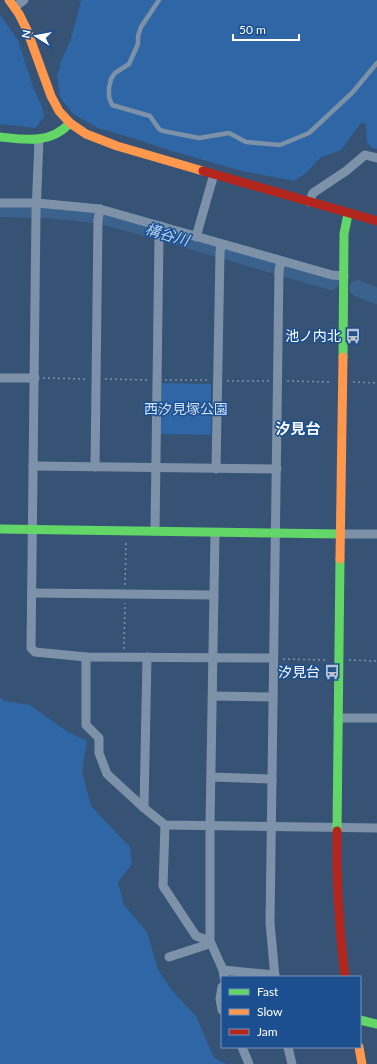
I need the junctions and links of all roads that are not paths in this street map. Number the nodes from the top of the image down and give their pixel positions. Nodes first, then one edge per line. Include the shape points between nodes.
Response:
1 (24, 0) edge
2 (159, 0) edge
3 (12, 3) edge
4 (377, 64) edge
5 (70, 123) junction
6 (0, 137) edge
7 (39, 139) junction
8 (377, 158) edge
9 (214, 174) junction
10 (309, 202) junction
11 (0, 203) edge
12 (37, 207) junction
13 (99, 214) junction
14 (348, 214) junction
15 (377, 221) edge
16 (160, 230) junction
17 (196, 237) junction
18 (220, 247) junction
19 (280, 265) junction
20 (344, 276) junction
21 (0, 378) edge
22 (35, 378) junction
23 (33, 466) junction
24 (95, 467) junction
25 (156, 468) junction
26 (216, 469) junction
27 (277, 470) junction
28 (0, 529) edge
29 (32, 530) junction
30 (155, 531) junction
31 (215, 533) junction
32 (277, 533) junction
33 (340, 534) junction
34 (377, 534) edge
35 (32, 593) junction
36 (214, 595) junction
37 (86, 657) junction
38 (147, 657) junction
39 (214, 658) junction
40 (273, 658) junction
41 (213, 696) junction
42 (273, 696) junction
43 (338, 718) junction
44 (377, 718) edge
45 (211, 777) junction
46 (272, 779) junction
47 (144, 808) junction
48 (165, 825) junction
49 (210, 825) junction
50 (272, 826) junction
51 (336, 828) junction
52 (377, 828) edge
53 (210, 941) junction
54 (169, 957) dead end
55 (223, 973) edge
56 (275, 976) edge
57 (345, 976) edge
58 (221, 994) edge
59 (221, 1005) edge
60 (361, 1020) edge
61 (377, 1024) edge
62 (242, 1048) edge
63 (288, 1048) edge
64 (359, 1048) edge
65 (249, 1064) edge
66 (292, 1064) edge
67 (361, 1064) edge

1 - 3 street
2 - 4 lane via 141,27 138,44 129,64 115,73 111,79 109,97 112,105 150,116 162,131 199,138 229,133 246,142 280,145 309,133 352,93
3 - 5 street via 30,35 52,99
5 - 7 street via 59,134
5 - 9 street via 94,138
6 - 7 street
7 - 12 street
8 - 10 street via 365,155 346,172 313,194
9 - 10 street
9 - 17 street
10 - 14 street
11 - 12 street
12 - 13 street
12 - 22 street
13 - 16 street
13 - 24 street
14 - 15 street
14 - 20 street via 344,234
16 - 17 street
16 - 25 street
17 - 18 street
18 - 19 street
18 - 26 street
19 - 20 street
19 - 27 street
20 - 33 street
21 - 22 street
22 - 23 street
23 - 24 street
23 - 29 street
24 - 25 street
25 - 26 street
25 - 30 street
26 - 27 street
27 - 32 street
28 - 29 street
29 - 30 street
29 - 35 street
30 - 31 street
31 - 32 street
31 - 36 street
32 - 33 street
32 - 40 street
33 - 34 street
33 - 43 street
35 - 36 street
35 - 37 street via 31,648 35,652
36 - 39 street
37 - 38 street
37 - 47 street via 86,725 99,738 99,753 107,774
38 - 39 street
38 - 47 street
39 - 40 street
39 - 41 street
40 - 42 street
41 - 42 street
41 - 45 street
42 - 46 street
43 - 44 street
43 - 51 street
45 - 46 street
45 - 49 street
46 - 50 street
47 - 48 street
48 - 49 street
48 - 53 street via 163,886 196,936
49 - 50 street
49 - 53 street
50 - 51 street
50 - 56 street via 270,923
51 - 52 street
51 - 57 street via 339,928
53 - 54 street via 206,946
53 - 55 street
55 - 56 street
58 - 59 street
60 - 61 street
62 - 65 street
63 - 66 street
64 - 67 street

